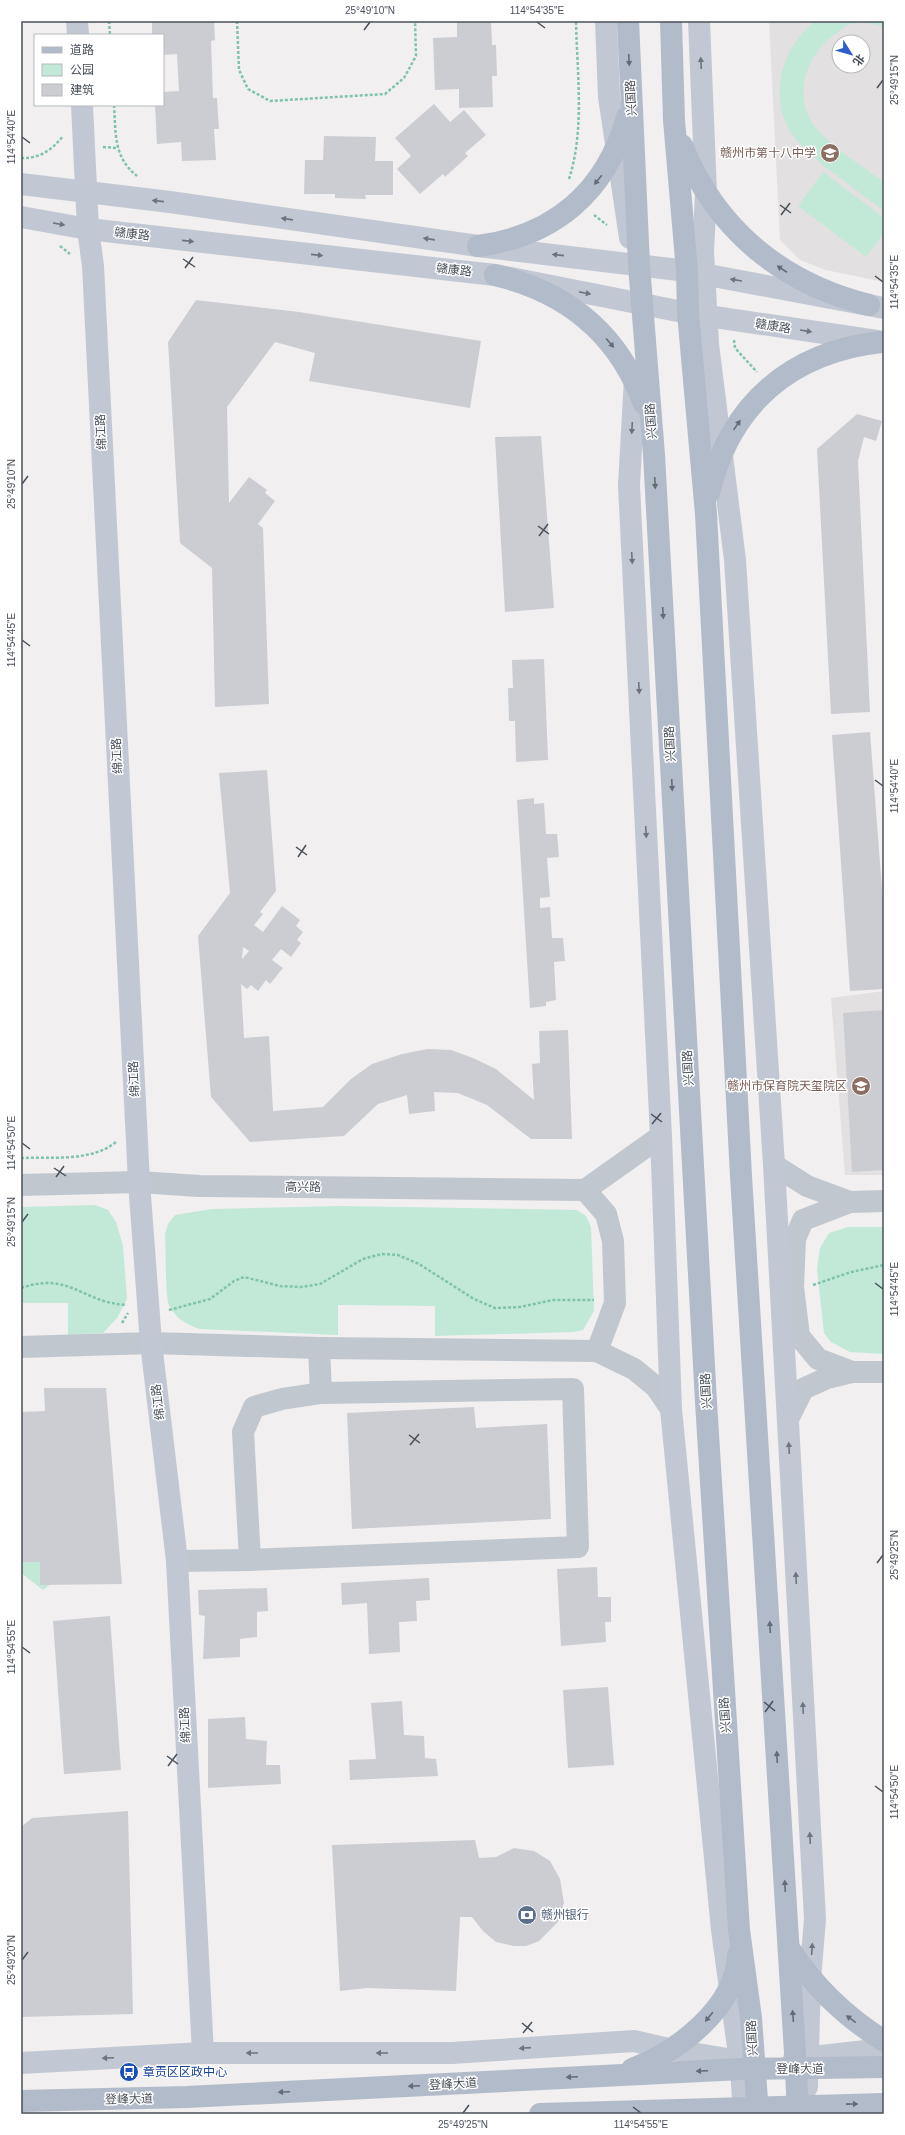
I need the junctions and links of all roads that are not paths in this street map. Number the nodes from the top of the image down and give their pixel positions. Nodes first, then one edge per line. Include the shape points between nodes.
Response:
1 (77, 21) edge
2 (606, 21) edge
3 (628, 21) edge
4 (671, 21) edge
5 (699, 21) edge
6 (78, 34) edge
7 (631, 92) junction
8 (82, 106) edge
9 (674, 120) junction
10 (617, 148) junction
11 (21, 184) edge
12 (86, 193) junction
13 (706, 193) junction
14 (21, 217) edge
15 (88, 229) junction
16 (478, 246) junction
17 (635, 264) junction
18 (696, 272) junction
19 (495, 275) junction
20 (638, 303) junction
21 (877, 306) edge
22 (697, 314) junction
23 (882, 342) edge
24 (635, 382) junction
25 (721, 453) junction
26 (654, 455) junction
27 (706, 514) junction
28 (661, 1136) junction
29 (774, 1165) junction
30 (139, 1182) junction
31 (21, 1185) edge
32 (585, 1190) junction
33 (884, 1201) edge
34 (850, 1202) junction
35 (150, 1343) junction
36 (21, 1347) edge
37 (319, 1348) junction
38 (597, 1351) junction
39 (852, 1372) junction
40 (884, 1372) edge
41 (321, 1393) junction
42 (671, 1409) junction
43 (788, 1420) junction
44 (250, 1560) junction
45 (177, 1561) junction
46 (739, 1930) junction
47 (789, 1948) junction
48 (810, 1979) junction
49 (730, 1984) junction
50 (884, 2041) edge
51 (884, 2049) edge
52 (673, 2050) junction
53 (203, 2053) junction
54 (21, 2063) edge
55 (802, 2064) junction
56 (747, 2065) junction
57 (884, 2067) edge
58 (606, 2076) junction
59 (21, 2101) edge
60 (884, 2104) edge
61 (751, 2110) edge
62 (628, 2112) edge
63 (804, 2112) edge
64 (540, 2114) edge

1 - 6 street
2 - 10 street via 608,97
3 -> 7 main road, 兴国路
4 - 9 main road
13 -> 5 street
7 - 10 main road via 628,114
7 - 17 main road, 兴国路
8 - 12 street, 绵江路
9 - 13 main road
9 - 18 main road
10 -> 16 main road via 603,174 589,192 557,219 519,238
10 - 17 street
11 - 12 street
12 - 15 street, 绵江路
16 -> 12 street via 170,202
13 - 18 street
21 -> 13 main road via 824,291 782,270 742,237
14 -> 15 street, 赣康路
15 -> 19 street, 赣康路
15 - 30 street, 绵江路 via 93,266
17 -> 16 street
17 - 18 street
17 - 20 main road, 兴国路
21 -> 18 street
18 - 22 main road
19 -> 20 street, 赣康路
19 -> 24 main road via 540,288 580,313 614,346
20 - 22 street, 赣康路
20 - 24 street
20 - 26 main road, 兴国路
22 -> 23 street, 赣康路
22 - 25 street via 708,344
22 - 27 main road
25 -> 23 main road via 744,414 759,396 782,377 815,358 836,350
24 - 26 main road via 646,409
24 -> 28 street via 629,485
25 - 27 main road via 712,478
25 - 29 street via 735,560
26 -> 46 main road, 兴国路 via 706,1394
47 -> 27 main road via 741,1176
28 - 32 street
28 - 42 street
29 - 34 street via 807,1186
29 - 43 street
30 - 31 street, 高兴路
30 - 32 street, 高兴路 via 199,1186
30 - 35 street, 绵江路
32 - 38 street via 606,1214 613,1241 615,1303
33 - 34 street
34 - 39 street via 803,1220 795,1239 793,1287 799,1336 818,1359
35 - 36 street
35 - 37 street
35 - 45 street, 绵江路
37 - 38 street
37 - 41 street
38 - 42 street via 634,1368 656,1387
39 - 40 street
39 - 43 street via 827,1378 803,1389
41 - 44 street via 282,1399 254,1407 243,1432
41 - 44 street via 573,1389 578,1547
42 - 49 street via 722,1930
48 -> 43 street via 815,1918
44 - 45 street
45 - 53 street, 绵江路
46 - 49 main road via 738,1964
46 - 56 main road, 兴国路 via 751,2018
47 - 48 main road
55 -> 47 main road
50 -> 48 main road via 846,2015
48 - 55 street
49 -> 52 main road via 704,2023
49 - 56 street
51 - 55 street
52 -> 53 street via 634,2040 452,2053
52 - 56 street
52 - 58 main road via 649,2063
53 -> 54 street
55 - 56 main road, 登峰大道
55 - 57 main road, 登峰大道
55 - 63 main road
56 -> 58 main road, 登峰大道
56 - 61 main road, 兴国路
58 -> 59 main road, 登峰大道 via 187,2097
63 -> 60 main road
61 - 62 main road
61 - 63 main road
62 - 64 main road

